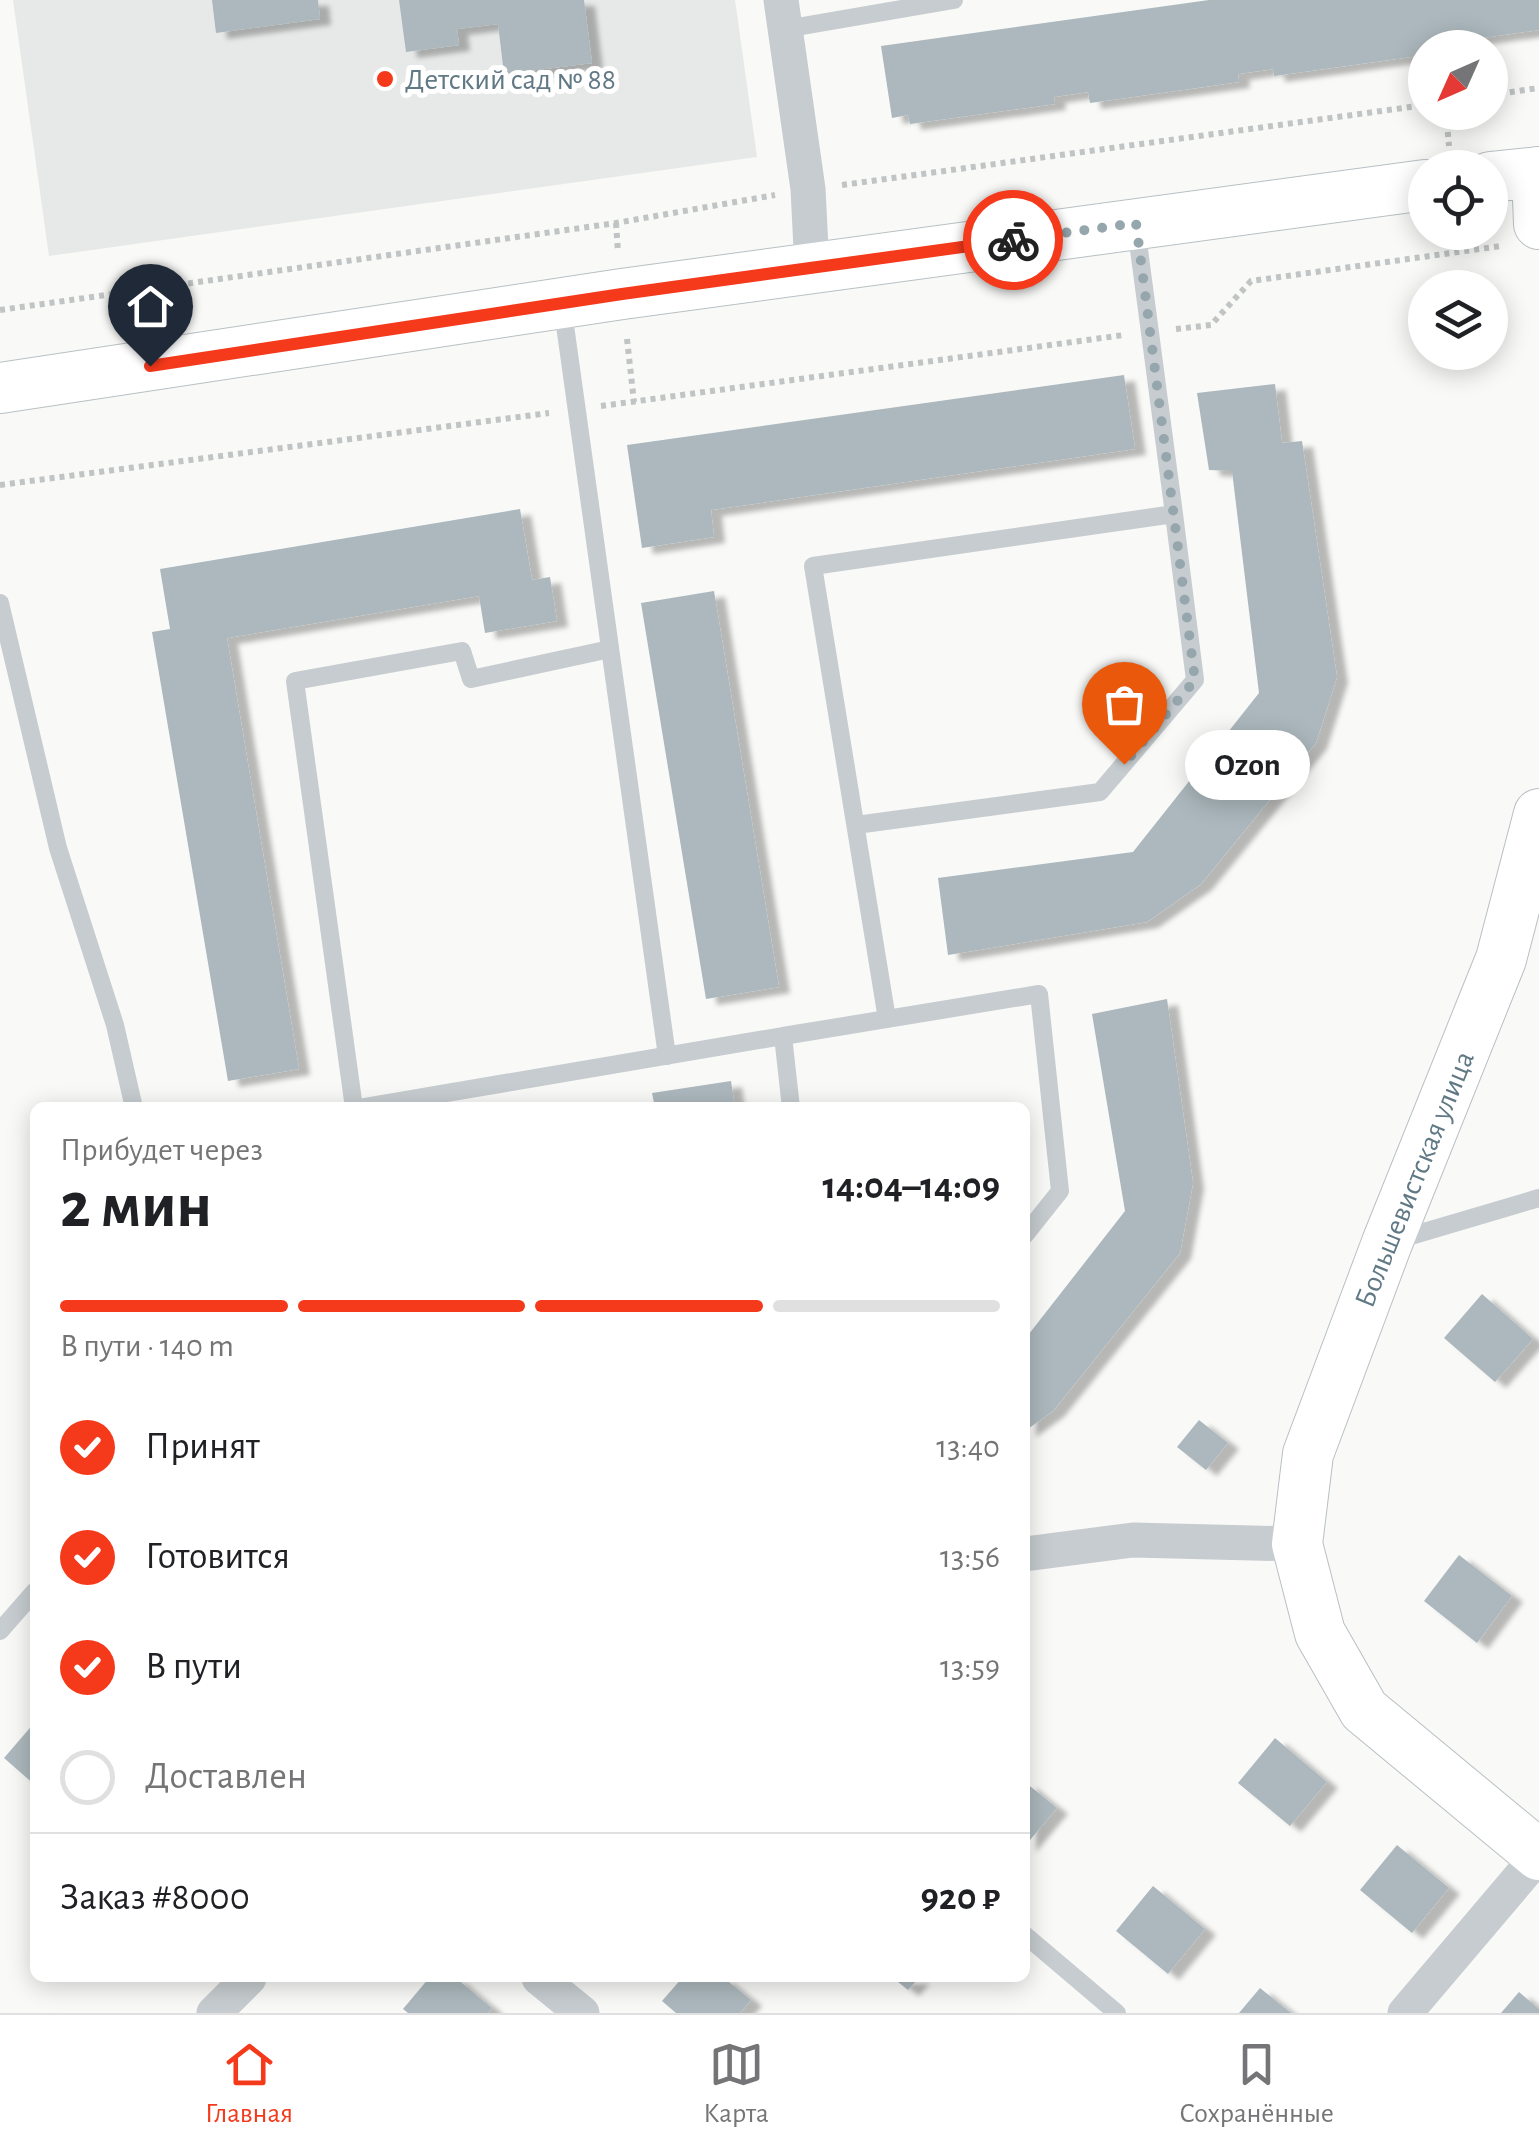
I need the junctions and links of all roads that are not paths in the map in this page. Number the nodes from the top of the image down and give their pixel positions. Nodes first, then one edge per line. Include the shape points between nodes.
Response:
1 (954, 0) edge
2 (783, 14) edge
3 (1408, 172) edge
4 (1522, 174) edge
5 (1136, 223) junction
6 (1522, 235) edge
7 (812, 268) junction
8 (562, 303) junction
9 (0, 388) edge
10 (1174, 514) junction
11 (0, 603) edge
12 (610, 650) junction
13 (1539, 814) edge
14 (856, 824) junction
15 (887, 1019) junction
16 (783, 1036) junction
17 (667, 1056) junction
18 (133, 1102) edge
19 (355, 1102) edge
20 (392, 1102) edge
21 (791, 1102) edge
22 (1539, 1198) edge
23 (1030, 1230) edge
24 (1387, 1244) junction
25 (1296, 1544) junction
26 (1030, 1553) edge
27 (30, 1597) edge
28 (0, 1631) edge
29 (1539, 1855) edge
30 (1030, 1940) edge
31 (245, 1982) edge
32 (544, 1982) edge
33 (214, 2013) edge
34 (582, 2013) edge
35 (1117, 2013) edge
36 (1405, 2013) edge

1 - 2 lane
2 - 7 street
3 - 5 street
4 - 6 street
5 - 7 street
5 - 10 lane
7 - 8 street
8 - 9 street
8 - 12 lane
10 - 14 lane via 1195,680 1100,792
10 - 14 lane via 813,566
11 - 18 lane via 58,848
12 - 17 lane
12 - 19 lane via 470,679 462,651 295,681
13 - 24 street, Большевистская улица via 1502,959
14 - 15 lane
15 - 16 lane
15 - 23 lane via 1039,994 1060,1191
16 - 17 lane
16 - 21 lane
17 - 20 lane
22 - 24 lane
24 - 25 street, Большевистская улица via 1308,1454
25 - 26 street via 1134,1540
25 - 29 street, Большевистская улица via 1320,1633 1364,1710
27 - 28 lane
29 - 36 street
30 - 35 lane
31 - 33 street
32 - 34 street

